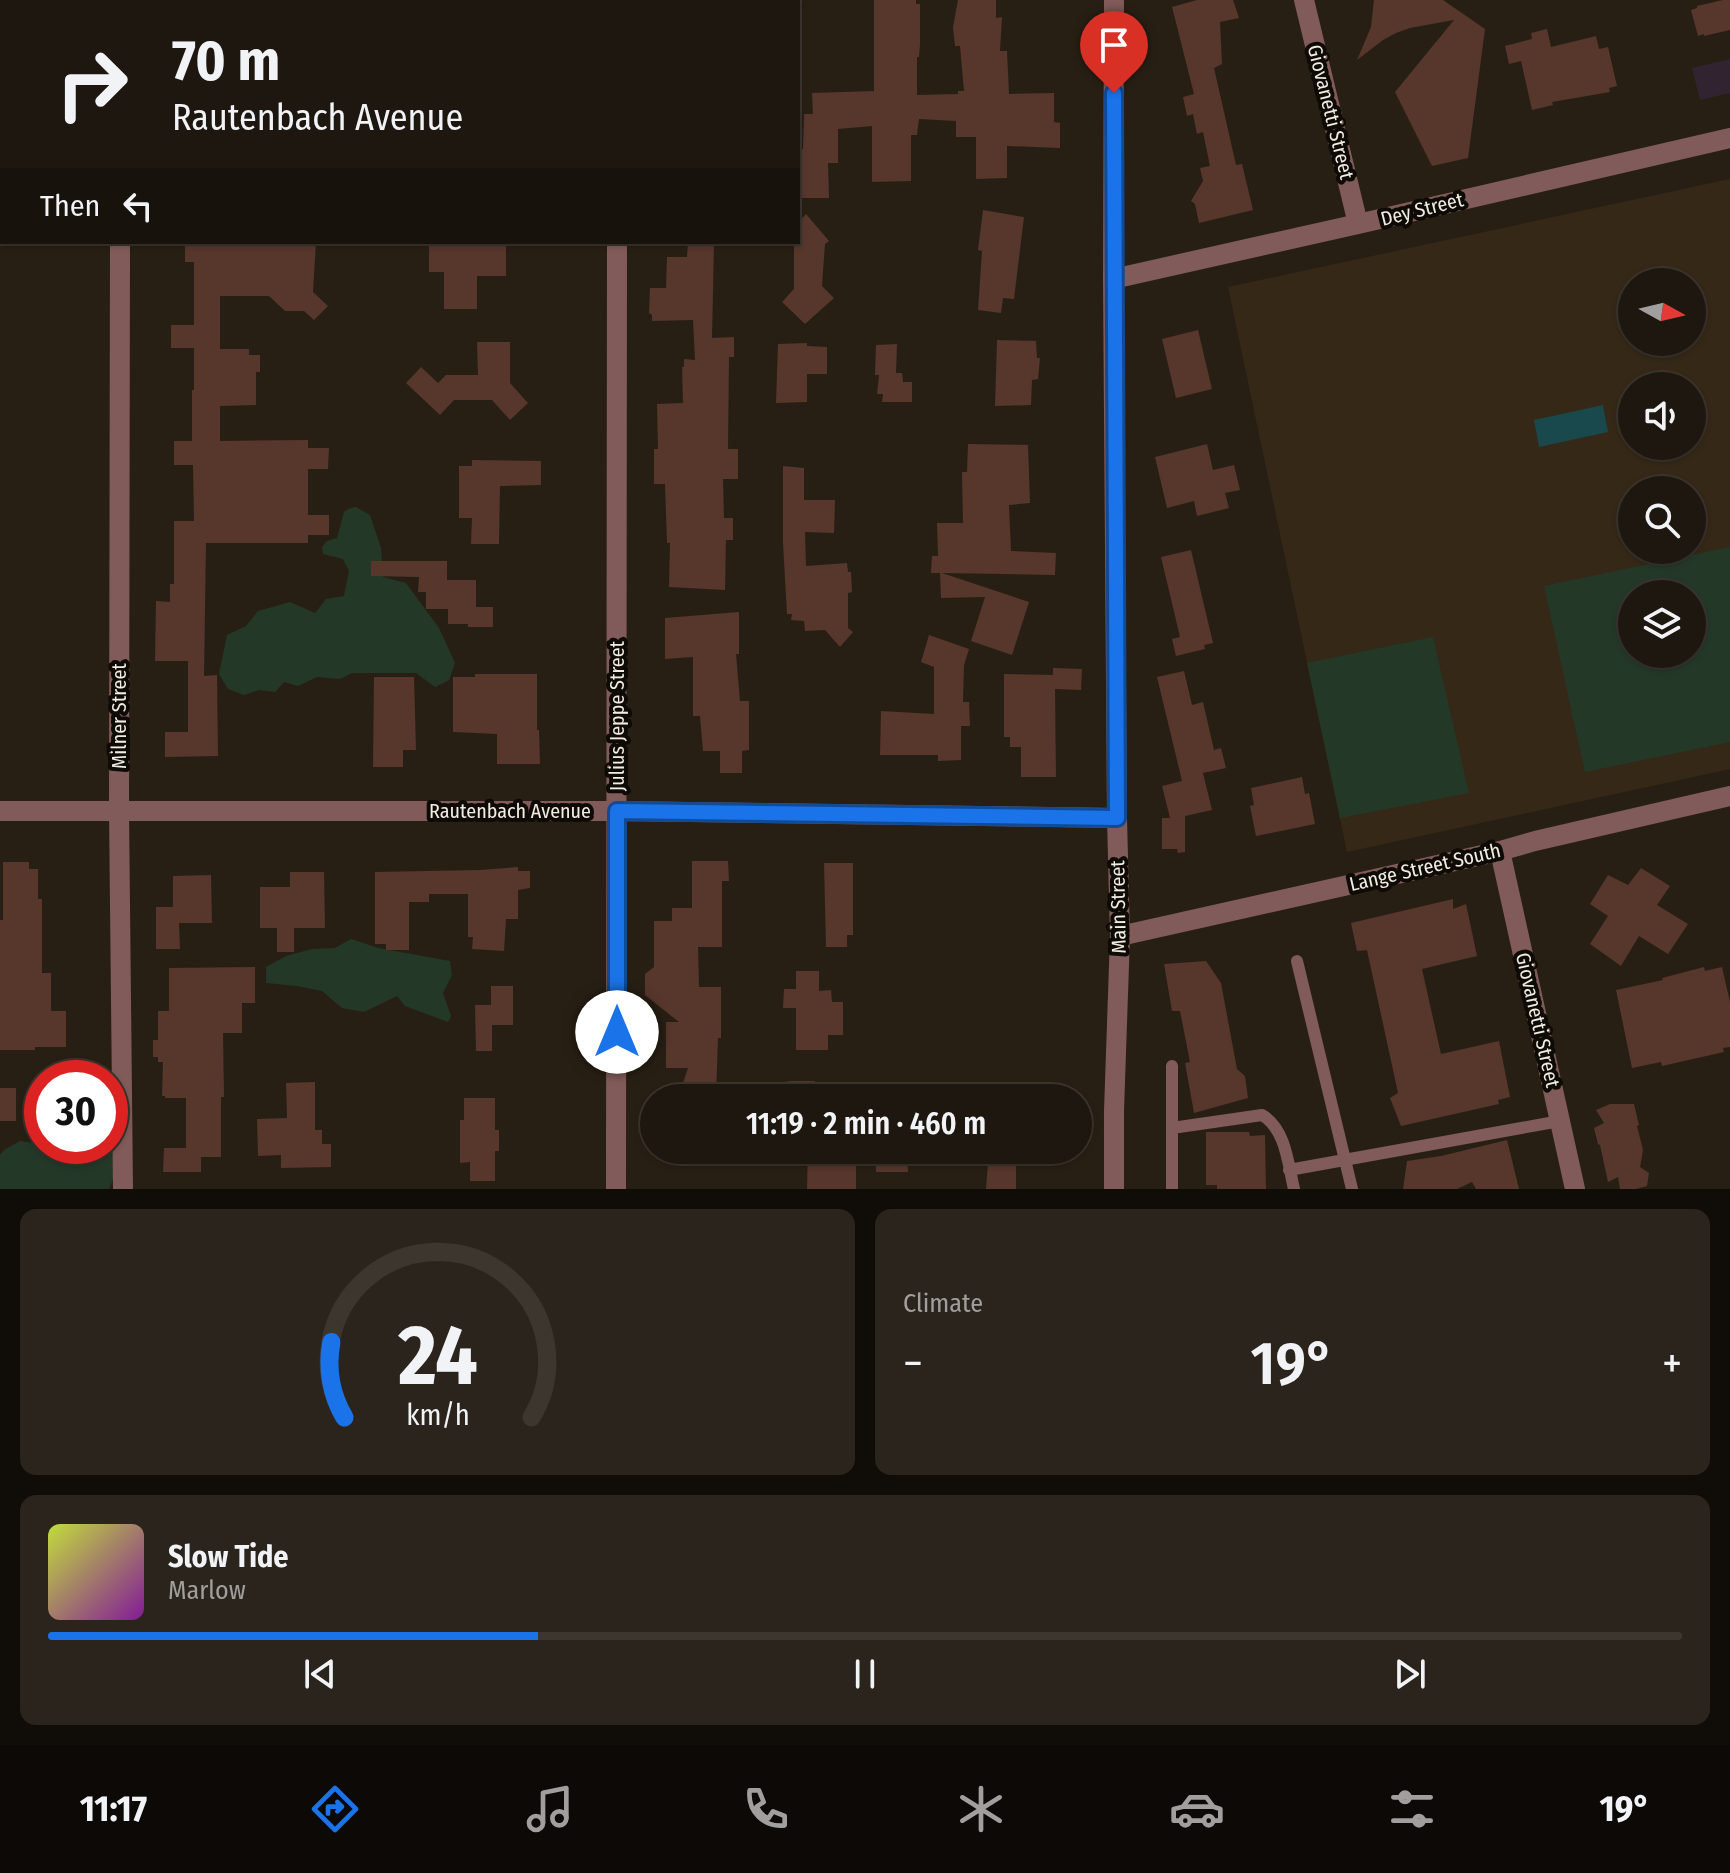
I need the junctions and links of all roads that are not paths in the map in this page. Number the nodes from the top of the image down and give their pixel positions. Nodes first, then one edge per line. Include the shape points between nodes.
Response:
1 (1114, 0) edge
2 (1304, 0) edge
3 (1730, 138) edge
4 (1358, 224) junction
5 (120, 244) edge
6 (617, 244) edge
7 (1113, 279) junction
8 (1730, 796) edge
9 (119, 810) junction
10 (0, 811) edge
11 (617, 811) junction
12 (1117, 818) junction
13 (1500, 851) junction
14 (1120, 936) junction
15 (1297, 961) dead end
16 (1172, 1066) dead end
17 (1560, 1121) junction
18 (1172, 1128) junction
19 (1345, 1159) junction
20 (1289, 1170) junction
21 (123, 1189) edge
22 (616, 1189) edge
23 (1114, 1189) edge
24 (1172, 1189) edge
25 (1294, 1189) edge
26 (1352, 1189) edge
27 (1575, 1189) edge

1 - 7 street, Main Street
2 - 4 street, Giovanetti Street
3 - 4 street, Dey Street
4 - 7 street, Dey Street
5 - 9 street, Milner Street
6 - 11 street, Julius Jeppe Street
7 - 12 street, Main Street
8 - 13 street, Lange Street South
9 - 10 street, Rautenbach Avenue
9 - 11 street, Rautenbach Avenue
9 - 21 street, Milner Street
11 - 12 street, Rautenbach Avenue
11 - 22 street, Julius Jeppe Street
12 - 14 street, Main Street
13 - 14 street, Lange Street South
13 - 17 street, Giovanetti Street
14 - 23 street, Main Street
15 - 19 lane
16 - 18 lane
17 - 19 lane
17 - 27 street, Giovanetti Street
18 - 20 lane via 1262,1115 1272,1121 1282,1140
18 - 24 lane
19 - 20 lane
19 - 26 lane
20 - 25 lane

